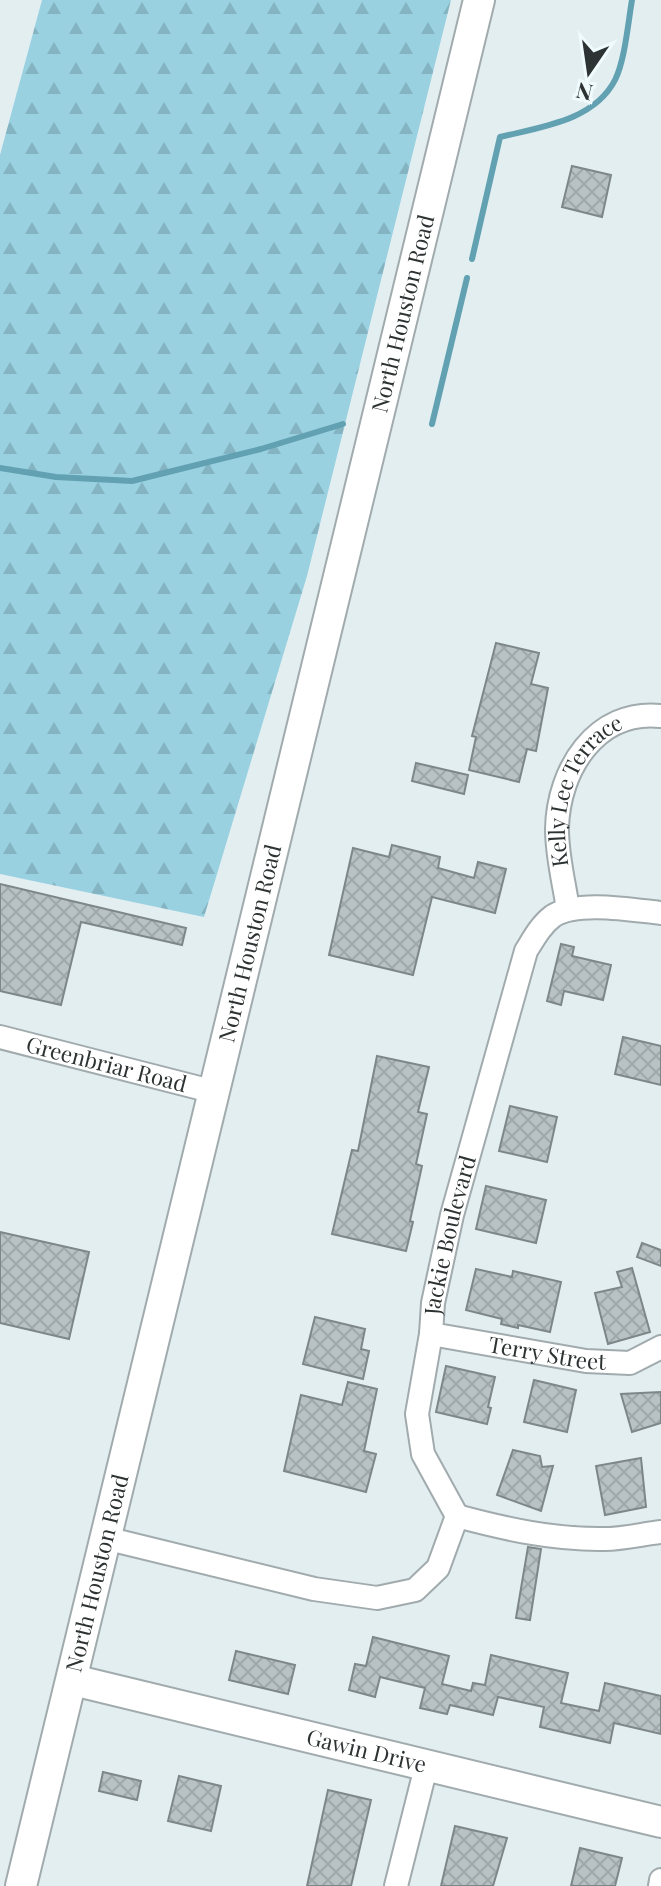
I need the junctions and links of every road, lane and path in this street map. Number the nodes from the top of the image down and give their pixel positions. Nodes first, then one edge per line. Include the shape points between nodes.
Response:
1 (479, 0) edge
2 (661, 716) edge
3 (568, 909) junction
4 (661, 913) edge
5 (0, 1037) edge
6 (215, 1092) junction
7 (431, 1334) junction
8 (661, 1347) edge
9 (457, 1516) junction
10 (661, 1532) edge
11 (105, 1538) junction
12 (73, 1680) junction
13 (426, 1767) junction
14 (661, 1822) edge
15 (21, 1886) edge
16 (396, 1886) edge

1 - 6 street, North Houston Road
2 - 3 street, Kelly Lee Terrace via 620,719 598,732 581,752 562,795 557,825
3 - 4 street
3 - 7 street, Jackie Boulevard via 553,916 526,951 452,1215
5 - 6 street, Greenbriar Road
6 - 11 street, North Houston Road
7 - 8 street, Terry Street via 586,1361 630,1363
7 - 9 street, Jackie Boulevard via 417,1414 423,1454
9 - 10 street via 552,1536 607,1539
9 - 11 street via 438,1568 415,1590 377,1598 314,1589
11 - 12 street, North Houston Road
12 - 13 street, Gawin Drive
12 - 15 street, North Houston Road
13 - 14 street, Gawin Drive
13 - 16 street

